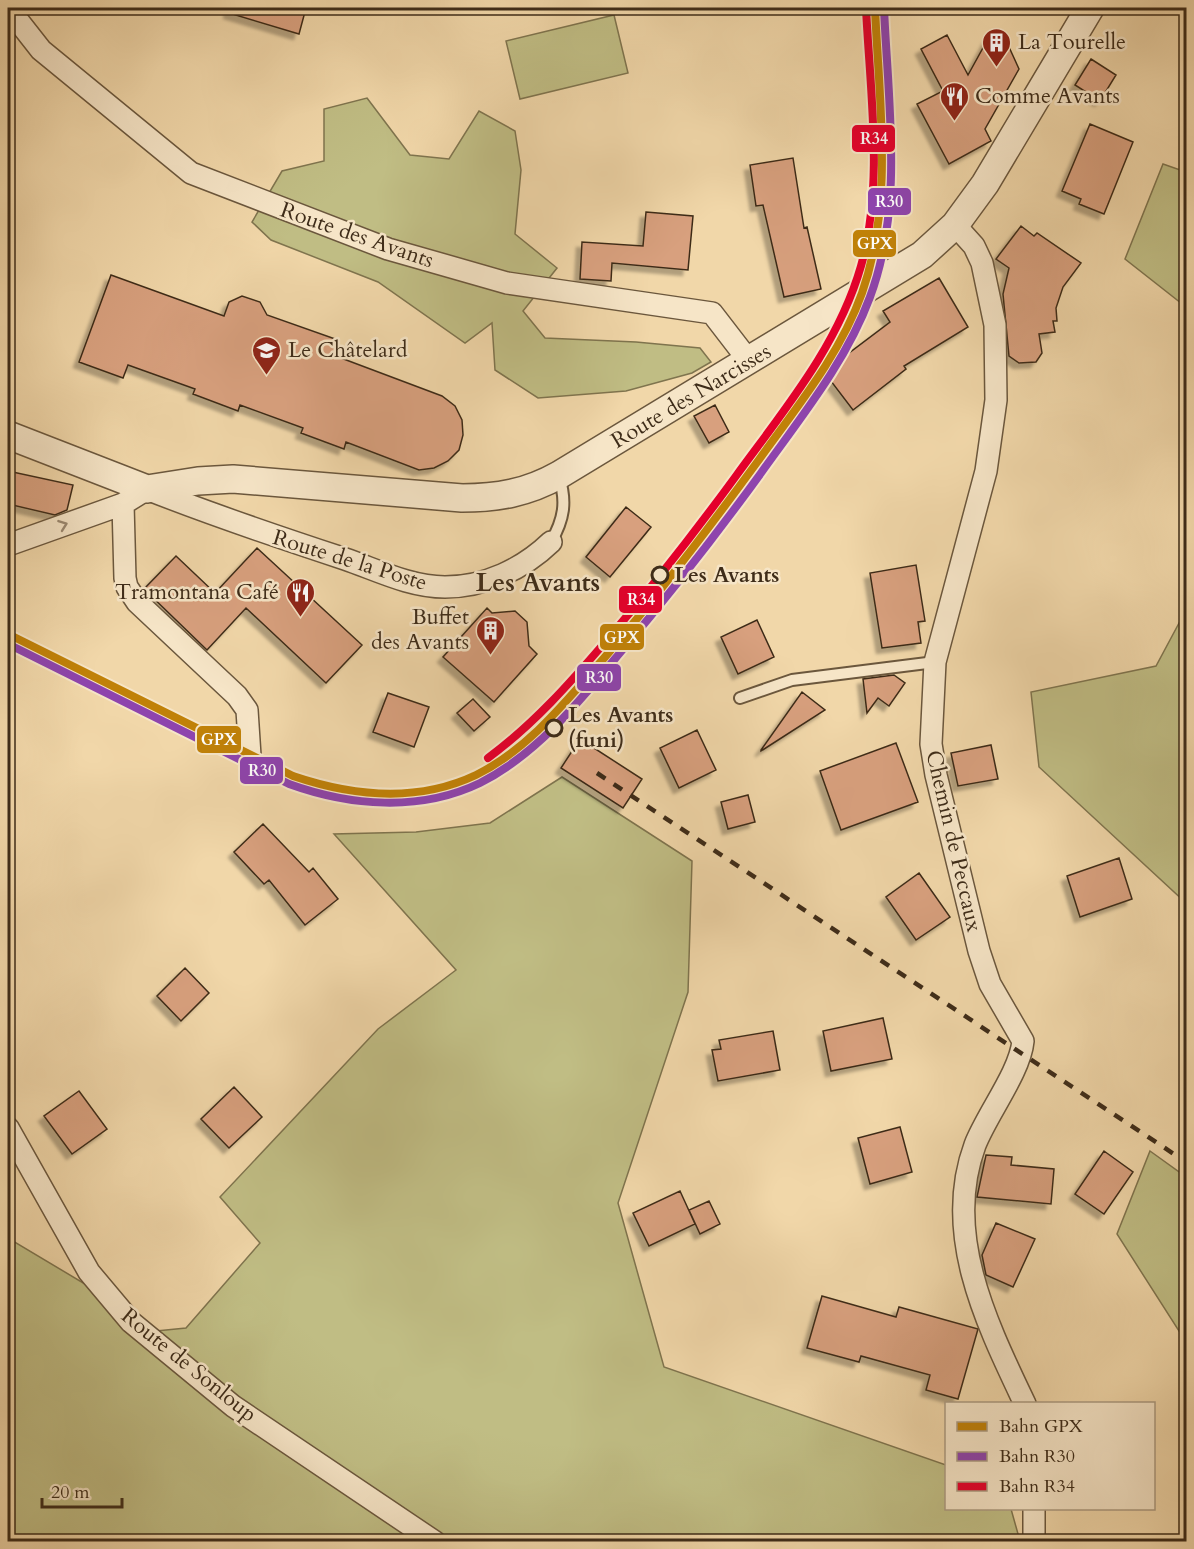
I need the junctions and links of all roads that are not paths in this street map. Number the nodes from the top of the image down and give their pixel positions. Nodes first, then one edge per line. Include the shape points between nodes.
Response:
1 (8, 8) edge
2 (1090, 8) edge
3 (955, 225) junction
4 (749, 361) junction
5 (8, 435) edge
6 (559, 476) junction
7 (147, 489) junction
8 (123, 504) junction
9 (551, 542) joint
10 (8, 545) edge
11 (934, 662) junction
12 (740, 698) dead end
13 (251, 771) dead end
14 (8, 1128) edge
15 (1024, 1402) edge
16 (1034, 1510) edge
17 (435, 1542) edge
18 (1034, 1542) edge

1 - 4 street, Route des Avants via 42,50 191,173 388,249 507,283 712,313
2 - 3 street, Route des Narcisses via 985,184
3 - 4 street, Route des Narcisses via 908,265
3 - 11 street, Chemin de Peccaux via 974,246 982,263 995,326 996,400 986,471
4 - 6 street, Route des Narcisses
5 - 7 street
6 - 7 street, Route des Narcisses via 522,492 486,498 233,479
6 - 9 lane, Route de la Poste via 564,509
7 - 8 street
7 - 9 street, Route de la Poste via 227,521 423,585 469,585 493,578 519,568
10 -> 8 street
8 - 13 street via 127,587 137,602 247,710
11 - 12 lane via 792,680
11 - 15 street, Chemin de Peccaux via 931,715 936,775 979,951 990,984 1023,1041 976,1144 963,1223 986,1321
14 - 17 street, Route de Sonloup via 89,1272 131,1322 233,1406
16 - 18 street

